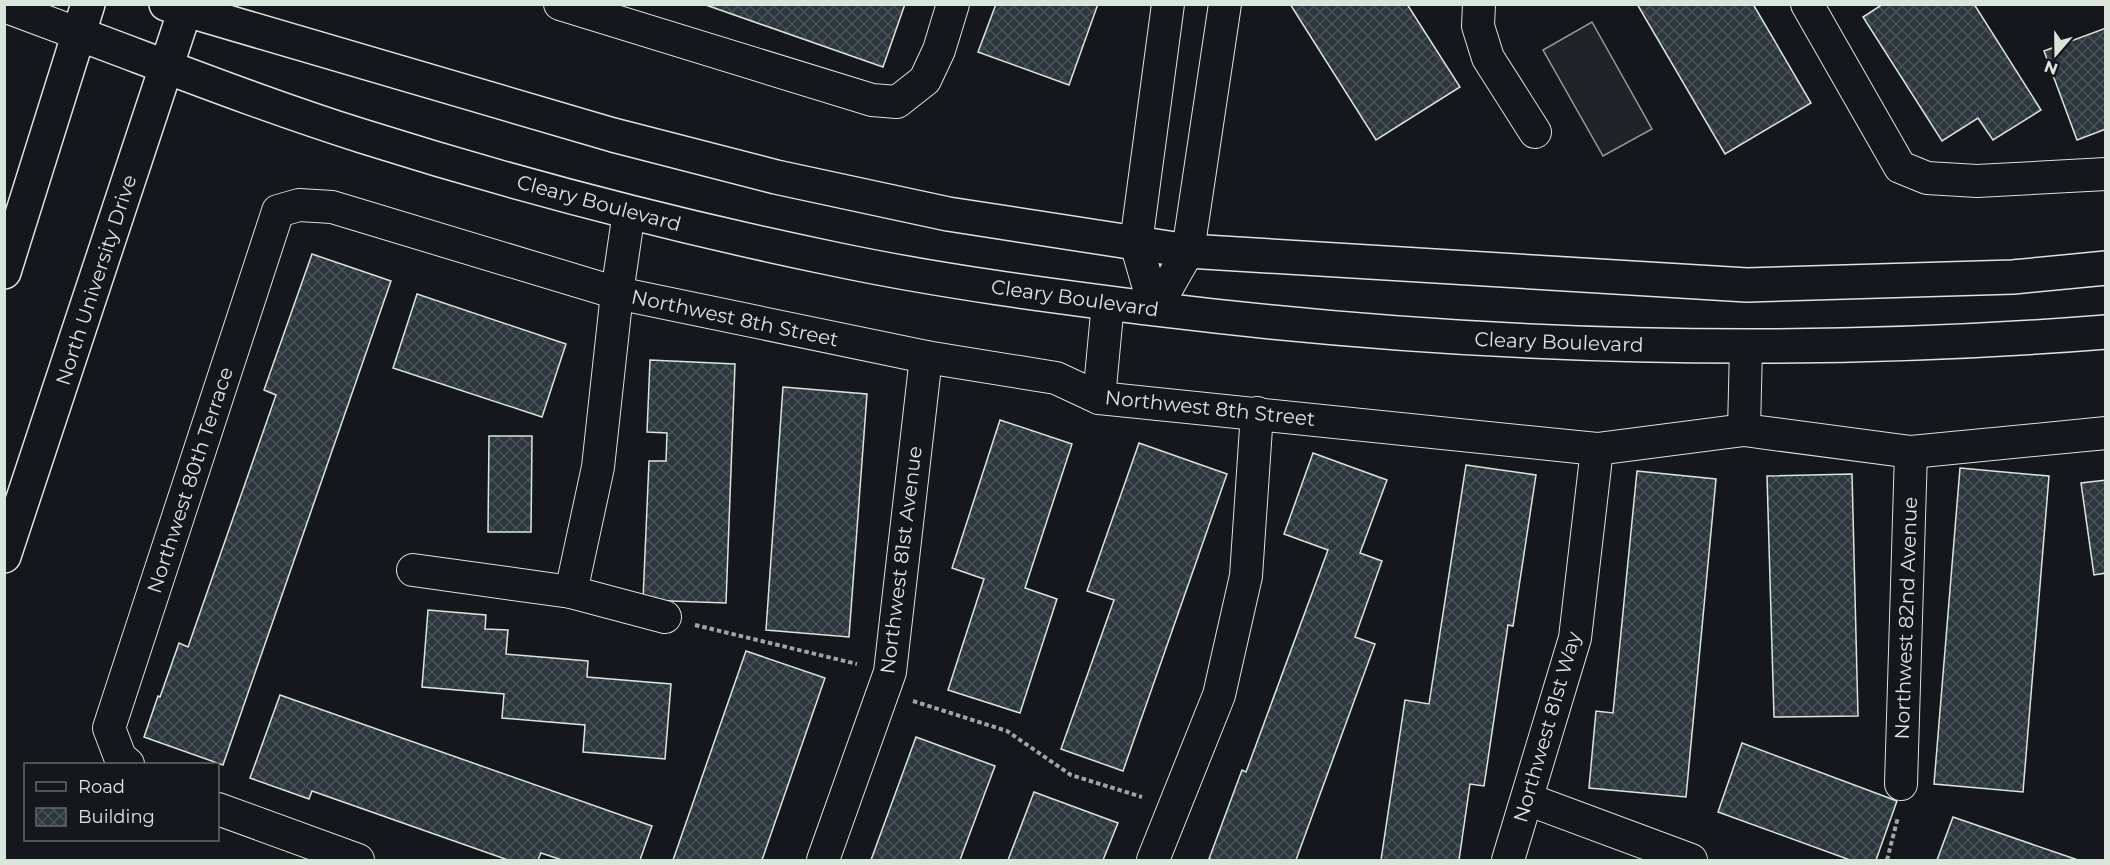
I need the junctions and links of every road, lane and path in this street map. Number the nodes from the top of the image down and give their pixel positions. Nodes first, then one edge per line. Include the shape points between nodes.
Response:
1 (560, 4) edge
2 (952, 4) edge
3 (1168, 4) edge
4 (1225, 4) edge
5 (1479, 4) edge
6 (1807, 4) edge
7 (4, 6) edge
8 (180, 6) edge
9 (83, 19) edge
10 (167, 67) junction
11 (1535, 132) dead end
12 (2106, 174) edge
13 (299, 205) joint
14 (629, 212) junction
15 (1136, 243) junction
16 (1188, 251) junction
17 (2106, 268) edge
18 (4, 272) edge
19 (617, 293) junction
20 (1108, 303) junction
21 (1155, 309) junction
22 (2106, 332) edge
23 (1746, 347) junction
24 (926, 357) junction
25 (1099, 398) junction
26 (1257, 413) junction
27 (1744, 430) junction
28 (2106, 434) edge
29 (1597, 448) junction
30 (1911, 452) junction
31 (4, 556) edge
32 (412, 570) dead end
33 (572, 592) junction
34 (665, 617) joint
35 (886, 682) junction
36 (127, 763) edge
37 (1901, 784) joint
38 (1527, 799) junction
39 (1174, 807) junction
40 (219, 809) edge
41 (358, 861) edge
42 (823, 861) edge
43 (1153, 861) edge
44 (1508, 861) edge
45 (1691, 861) edge
46 (1887, 861) edge

1 - 2 street via 872,100 897,102 925,80 939,50
3 - 15 street
4 - 16 street
5 - 11 street via 1478,26 1488,58
6 - 12 street via 1900,167 1927,178 1977,181
7 - 9 street
8 - 10 street, North University Drive
8 - 15 street via 613,135 776,177 948,213
9 - 10 street, Cleary Boulevard
9 - 18 street
10 - 14 street, Cleary Boulevard via 360,136
10 - 31 street, North University Drive
13 - 19 street, Northwest 8th Street via 332,207
13 - 36 street, Northwest 80th Terrace via 278,211 109,728 120,757
14 - 19 street
14 - 20 street, Cleary Boulevard via 839,260
15 - 16 street
15 - 21 street
16 - 17 street via 1747,285 2013,277
16 - 21 street
19 - 24 street, Northwest 8th Street
19 - 33 street via 598,466
20 - 21 street, Cleary Boulevard
20 - 25 street
21 - 23 street, Cleary Boulevard via 1404,334 1551,343
22 - 23 street, Cleary Boulevard via 1908,344
23 - 27 street
24 - 25 street, Northwest 8th Street via 1056,378
24 - 35 street, Northwest 81st Avenue
25 - 26 street, Northwest 8th Street
26 - 29 street, Northwest 8th Street
26 - 39 street via 1246,576 1219,695
27 - 29 street, Northwest 8th Street
27 - 30 street, Northwest 8th Street
28 - 30 street, Northwest 8th Street
29 - 38 street, Northwest 81st Way via 1575,638
30 - 37 street, Northwest 82nd Avenue
32 - 33 street
33 - 34 street
34 - 35 path
35 - 39 path via 1008,731 1071,775
35 - 42 street, Northwest 81st Avenue
37 - 46 path
38 - 44 street, Northwest 81st Way
38 - 45 street
39 - 43 street
40 - 41 street

